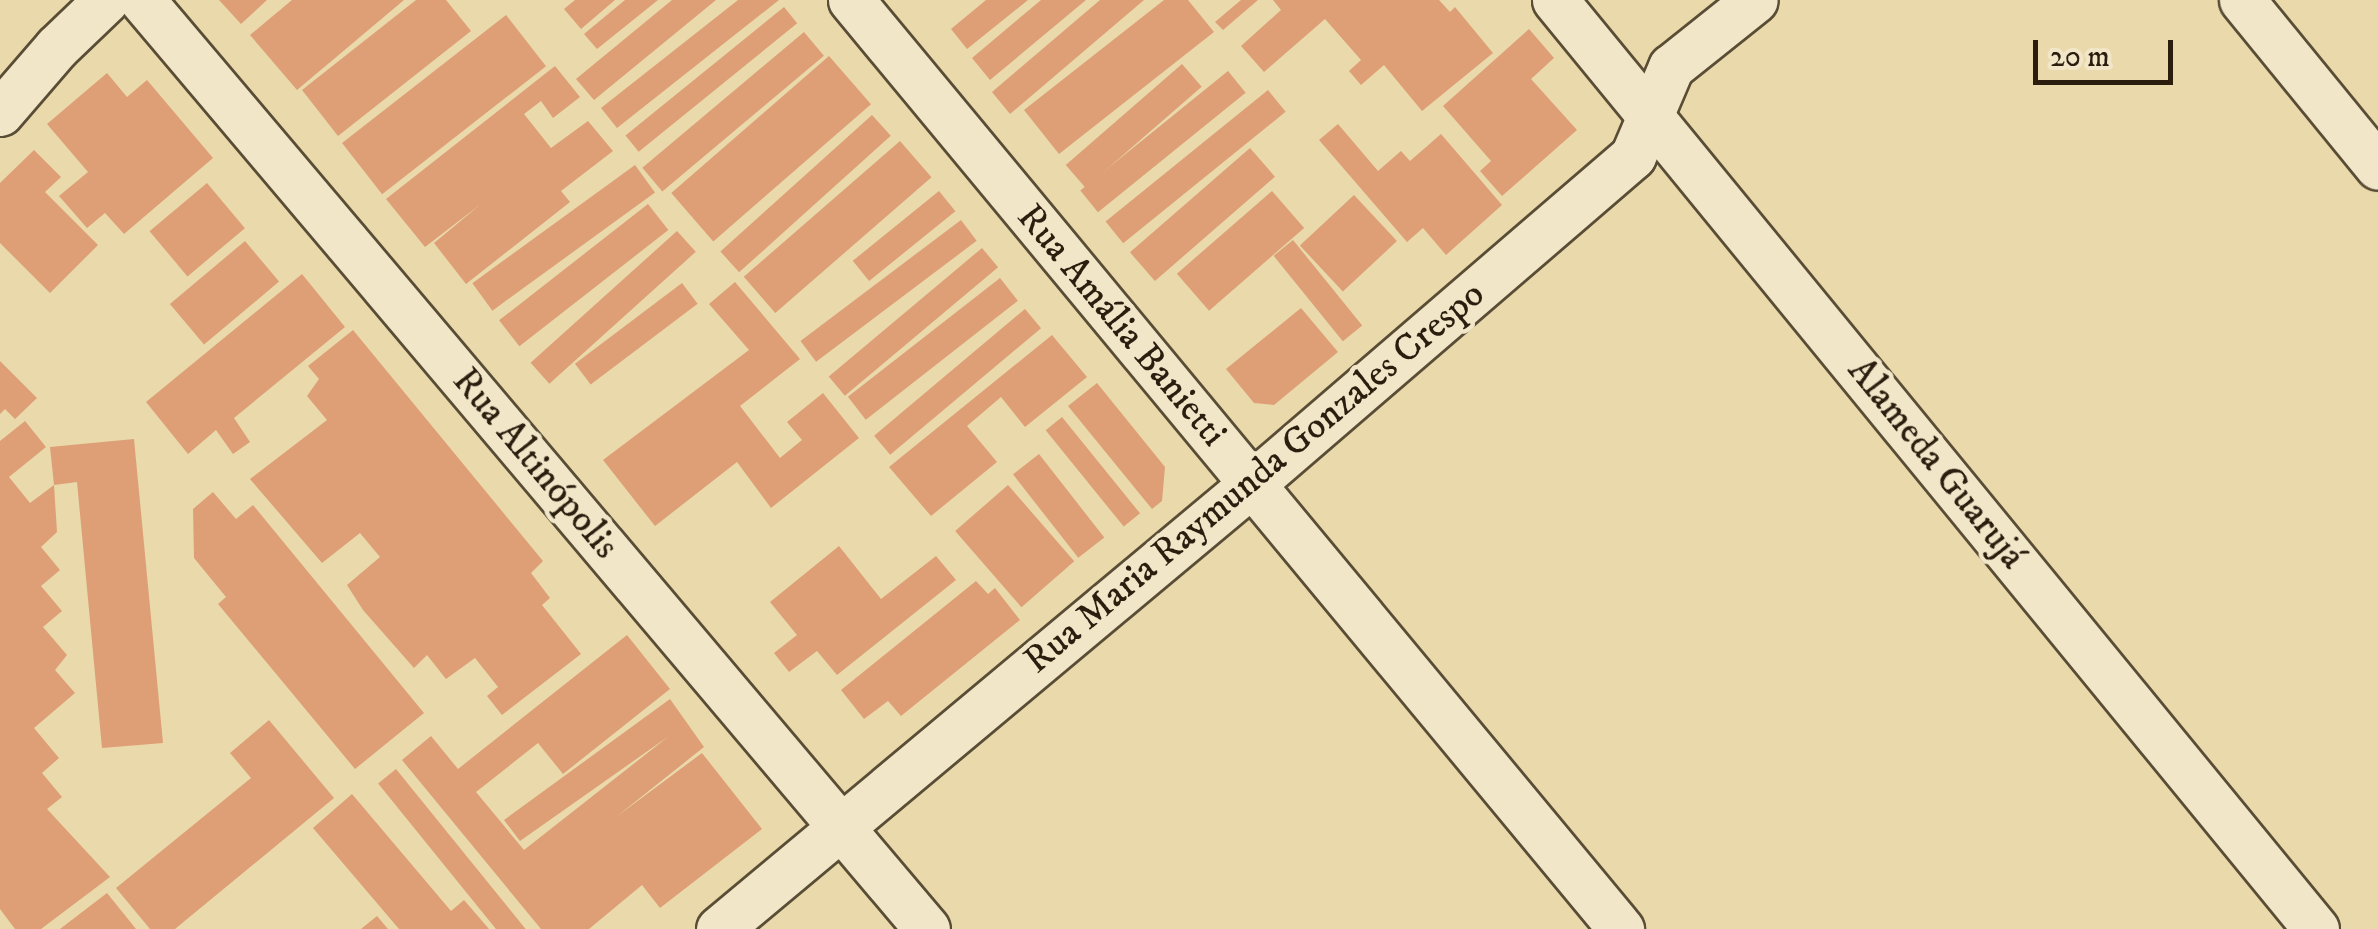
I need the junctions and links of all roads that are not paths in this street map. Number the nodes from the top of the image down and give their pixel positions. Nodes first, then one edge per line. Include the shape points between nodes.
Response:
1 (106, 0) edge
2 (142, 0) edge
3 (850, 0) edge
4 (1555, 0) edge
5 (1755, 0) edge
6 (2242, 0) edge
7 (0, 113) edge
8 (1650, 115) junction
9 (2378, 167) edge
10 (1253, 483) junction
11 (840, 825) junction
12 (719, 929) edge
13 (927, 929) edge
14 (1621, 929) edge
15 (2316, 929) edge

1 - 7 street
2 - 11 street, Rua Altinópolis
3 - 10 street, Rua Amália Banietti
4 - 8 street, Alameda Guarujá
5 - 8 street, Rua Maria Raymunda Gonzales Crespo via 1671,67
6 - 9 street
8 - 10 street, Rua Maria Raymunda Gonzales Crespo via 1633,156
8 - 15 street, Alameda Guarujá
10 - 11 street, Rua Maria Raymunda Gonzales Crespo
10 - 14 street, Rua Amália Banietti
11 - 12 street, Rua Maria Raymunda Gonzales Crespo
11 - 13 street, Rua Altinópolis

